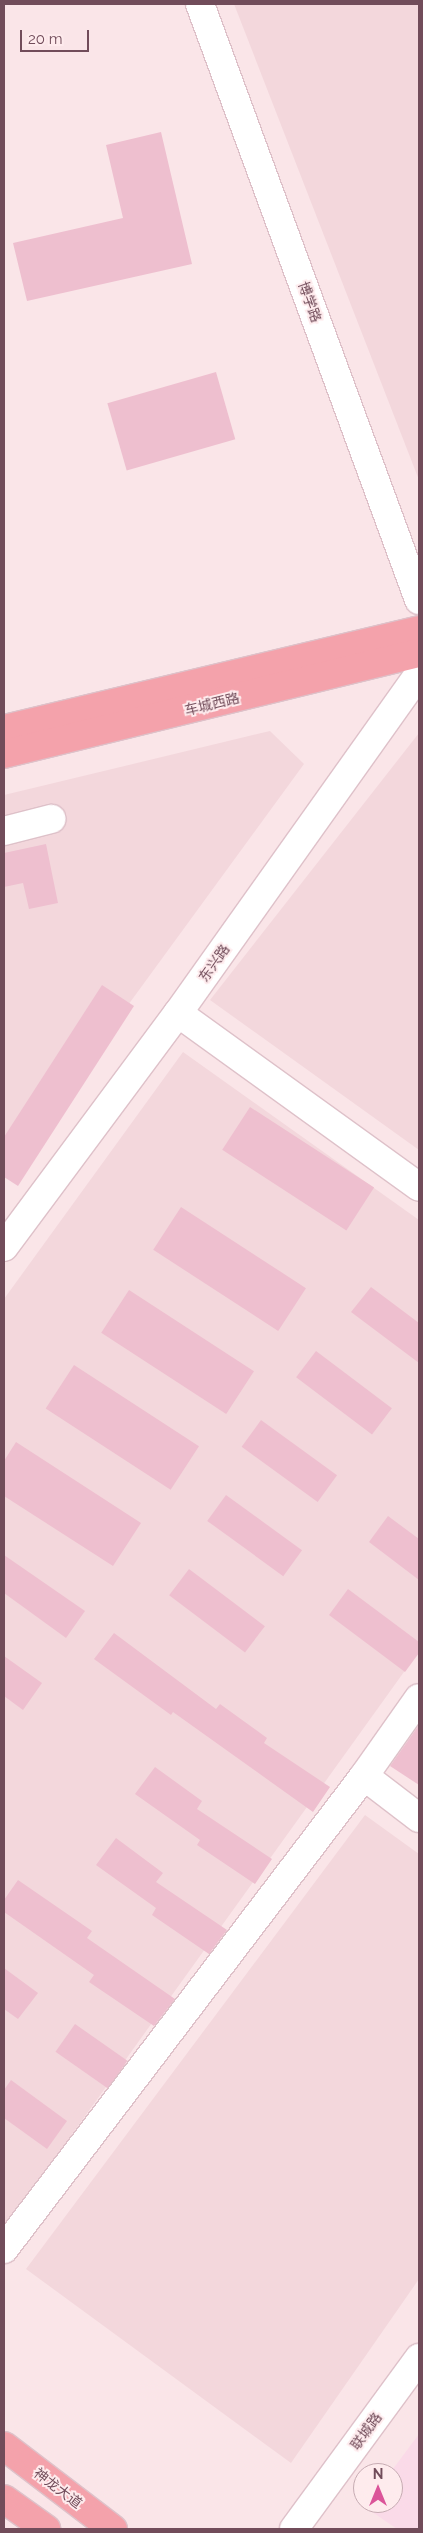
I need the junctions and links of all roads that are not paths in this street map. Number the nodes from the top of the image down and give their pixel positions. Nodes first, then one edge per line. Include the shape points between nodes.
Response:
1 (200, 4) edge
2 (419, 600) edge
3 (419, 630) edge
4 (419, 653) edge
5 (419, 674) edge
6 (4, 729) edge
7 (4, 754) edge
8 (51, 819) dead end
9 (4, 831) edge
10 (178, 1013) junction
11 (419, 1188) edge
12 (5, 1242) edge
13 (419, 1698) edge
14 (364, 1776) junction
15 (419, 1818) edge
16 (4, 2249) edge
17 (419, 2358) edge
18 (4, 2446) edge
19 (4, 2499) edge
20 (46, 2529) edge
21 (113, 2529) edge
22 (294, 2529) edge

1 - 2 street, 博学路
3 - 6 main road, 车城西路
4 - 7 main road, 车城西路
5 - 10 street, 东兴路
8 - 9 street
10 - 11 street
10 - 12 street, 东兴路
13 - 14 street
14 - 15 street
14 - 16 street
17 - 22 street, 联城路
18 - 21 main road, 神龙大道
19 - 20 main road

